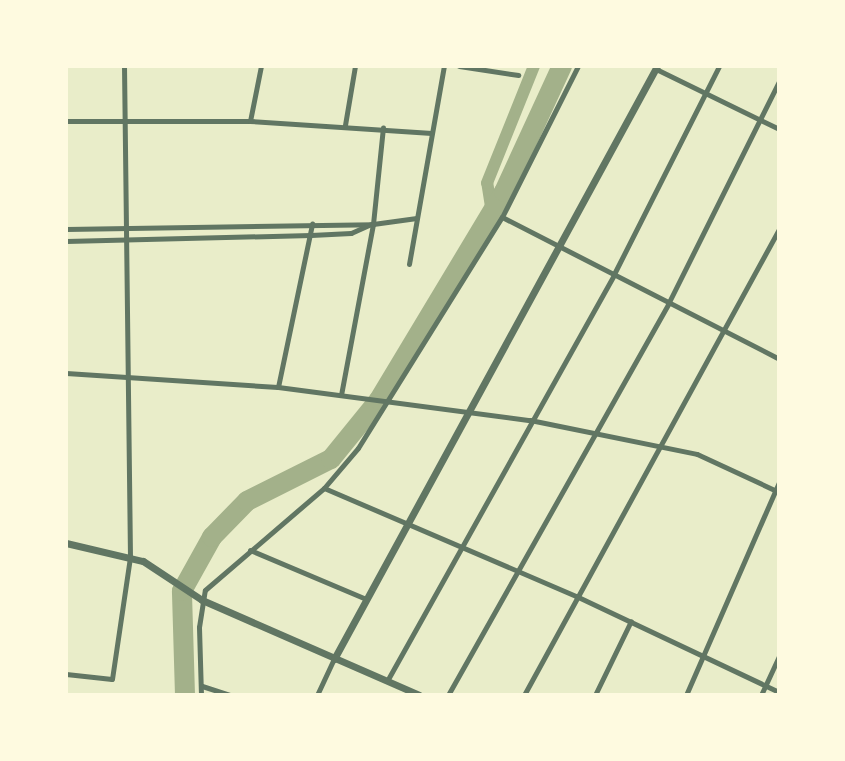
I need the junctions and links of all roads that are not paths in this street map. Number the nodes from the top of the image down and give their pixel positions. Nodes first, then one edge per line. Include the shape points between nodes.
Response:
1 (124, 66) edge
2 (261, 66) edge
3 (355, 66) edge
4 (444, 66) edge
5 (459, 66) edge
6 (578, 66) edge
7 (719, 66) edge
8 (656, 67) edge
9 (518, 75) dead end
10 (779, 81) edge
11 (706, 94) junction
12 (125, 120) junction
13 (66, 121) edge
14 (250, 121) junction
15 (761, 121) junction
16 (345, 125) junction
17 (383, 128) junction
18 (779, 129) edge
19 (432, 133) junction
20 (502, 217) junction
21 (417, 218) junction
22 (312, 224) junction
23 (373, 224) junction
24 (128, 227) junction
25 (66, 229) edge
26 (779, 229) edge
27 (311, 235) junction
28 (128, 240) junction
29 (66, 241) edge
30 (562, 247) junction
31 (409, 264) dead end
32 (614, 274) junction
33 (668, 304) junction
34 (725, 333) junction
35 (779, 359) edge
36 (66, 373) edge
37 (130, 374) junction
38 (278, 387) junction
39 (341, 395) junction
40 (391, 402) junction
41 (467, 412) junction
42 (530, 420) junction
43 (596, 434) junction
44 (665, 446) junction
45 (779, 482) edge
46 (324, 488) junction
47 (778, 491) edge
48 (408, 523) junction
49 (66, 543) edge
50 (460, 546) junction
51 (250, 550) junction
52 (130, 557) junction
53 (518, 571) junction
54 (576, 596) junction
55 (366, 599) junction
56 (202, 600) junction
57 (631, 621) junction
58 (704, 655) junction
59 (779, 656) edge
60 (334, 659) junction
61 (66, 674) edge
62 (386, 681) junction
63 (766, 685) junction
64 (202, 686) junction
65 (779, 692) edge
66 (201, 695) edge
67 (230, 695) edge
68 (317, 695) edge
69 (419, 695) edge
70 (448, 695) edge
71 (524, 695) edge
72 (595, 695) edge
73 (686, 695) edge
74 (761, 695) edge

1 - 12 street
2 - 14 street
3 - 16 street
4 - 19 street
5 - 9 street
6 - 20 street
7 - 11 street
8 - 11 street
8 - 30 street
10 - 15 street
11 - 15 street
11 - 32 street
12 - 13 street
12 - 14 street
12 - 24 street
14 - 16 street
15 - 18 street
15 - 33 street
16 - 17 street
17 - 19 street
17 - 23 street
19 - 21 street
20 - 30 street
20 - 40 street
21 - 23 street
21 - 31 street
22 - 23 street
22 - 24 street
22 - 27 street
23 - 27 street via 351,233
23 - 39 street
24 - 25 street
24 - 28 street
26 - 34 street
27 - 28 street
27 - 38 street
28 - 29 street
28 - 37 street
30 - 32 street
30 - 41 street
32 - 33 street
32 - 42 street
33 - 34 street
33 - 43 street
34 - 35 street
34 - 44 street
36 - 37 street
37 - 38 street
37 - 52 street
38 - 39 street
39 - 40 street
40 - 41 street
40 - 46 street
41 - 42 street
41 - 48 street
42 - 43 street
42 - 50 street
43 - 44 street
43 - 53 street
44 - 47 street via 697,454
44 - 54 street
45 - 47 street
46 - 48 street
46 - 51 street
47 - 58 street
48 - 50 street
48 - 55 street
49 - 52 street
50 - 53 street
50 - 62 street
51 - 55 street
51 - 56 street via 213,581
52 - 56 street via 163,571
52 - 61 street via 112,679
53 - 54 street
53 - 70 street
54 - 57 street
54 - 71 street
55 - 60 street
56 - 60 street
56 - 64 street
57 - 58 street
57 - 72 street
58 - 63 street
58 - 73 street
59 - 63 street
60 - 62 street
60 - 68 street
62 - 69 street
63 - 65 street
63 - 74 street
64 - 66 street
64 - 67 street

